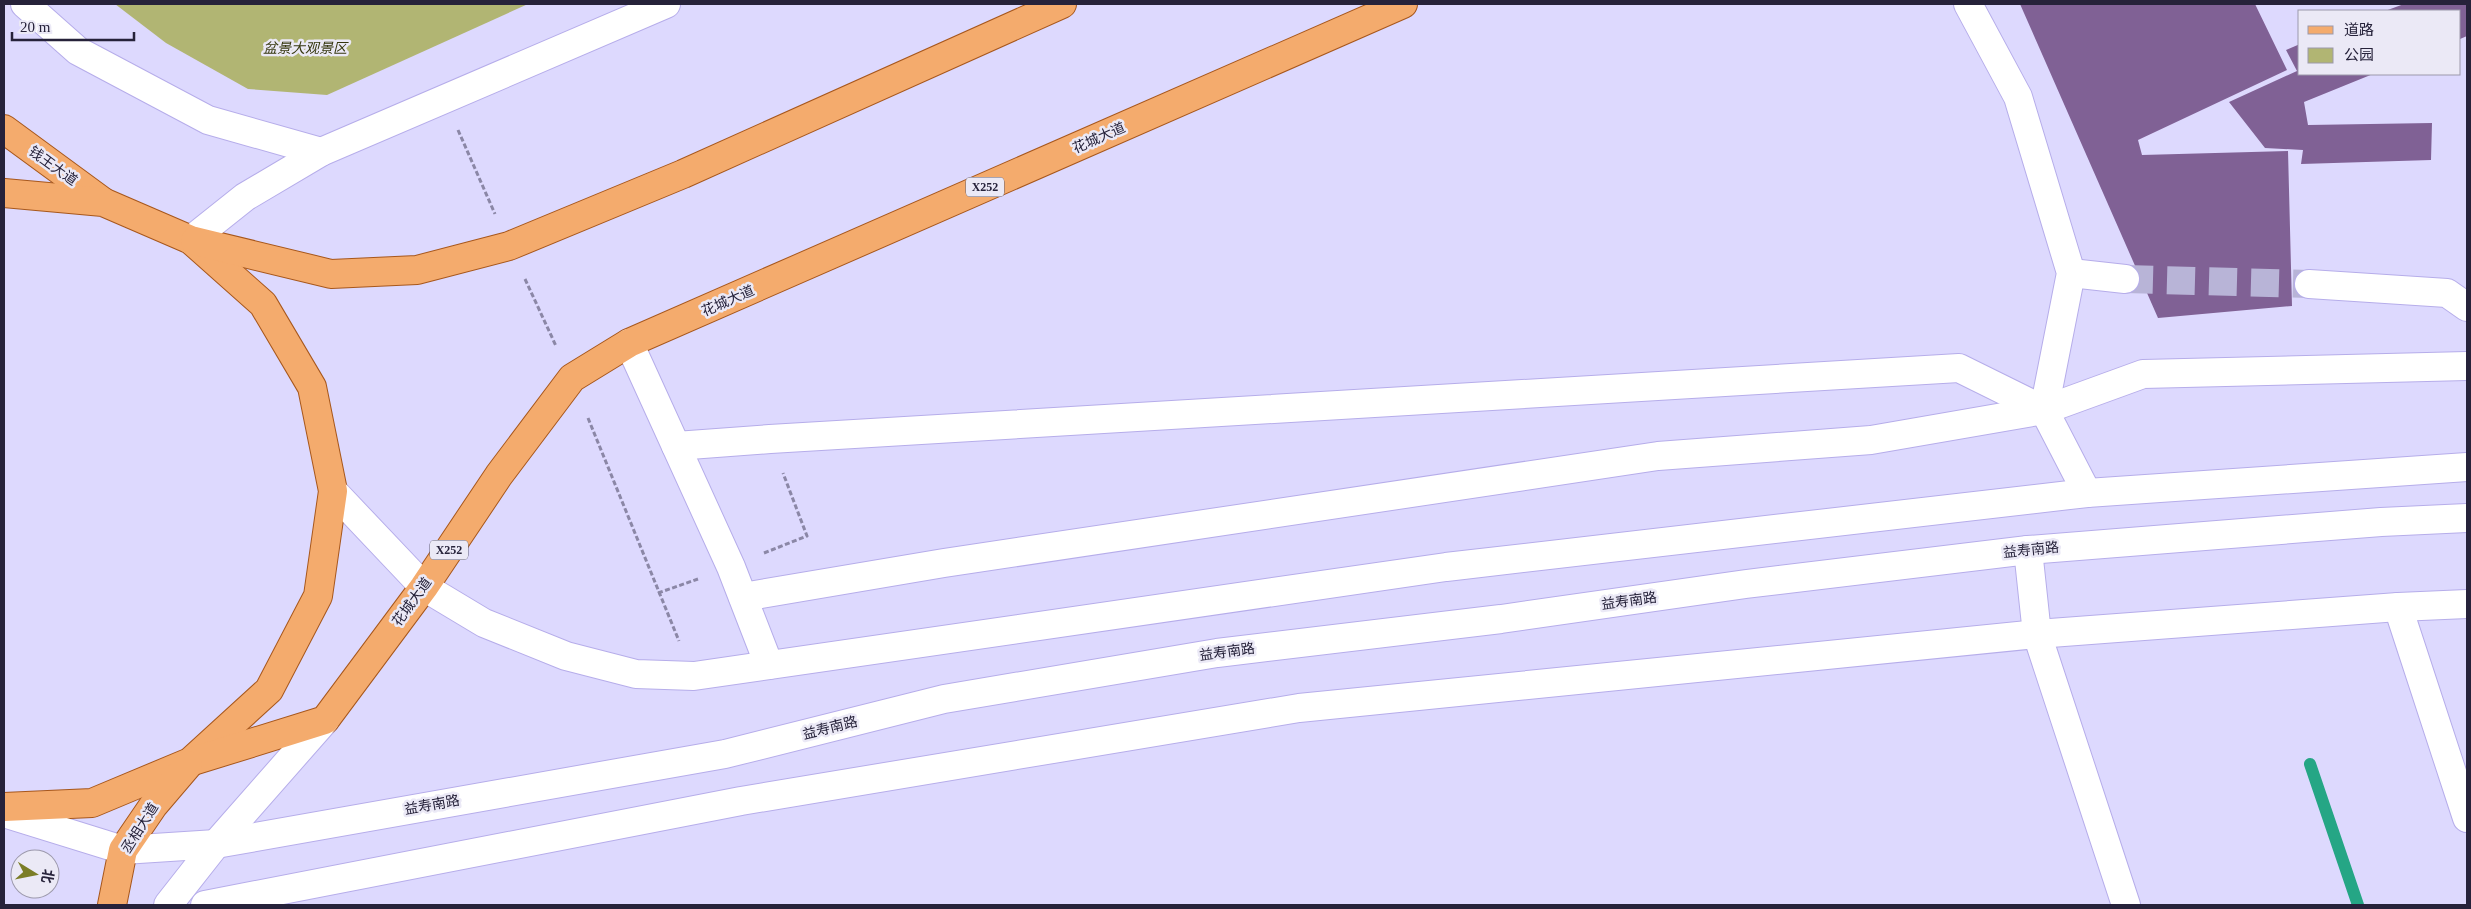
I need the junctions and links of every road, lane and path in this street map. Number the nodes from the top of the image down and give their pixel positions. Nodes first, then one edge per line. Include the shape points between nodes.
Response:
1 (25, 4) edge
2 (666, 4) edge
3 (1062, 4) edge
4 (1403, 4) edge
5 (1968, 4) edge
6 (445, 100) junction
7 (4, 129) edge
8 (321, 152) junction
9 (4, 193) edge
10 (103, 202) junction
11 (191, 240) junction
12 (509, 246) junction
13 (2071, 273) junction
14 (2126, 279) tunnel mouth
15 (2309, 284) tunnel mouth
16 (2467, 307) edge
17 (629, 343) junction
18 (2467, 366) edge
19 (572, 378) junction
20 (2044, 410) junction
21 (676, 446) junction
22 (2467, 467) edge
23 (333, 491) junction
24 (2087, 493) junction
25 (2467, 518) edge
26 (2028, 550) junction
27 (424, 587) junction
28 (742, 598) junction
29 (2467, 604) edge
30 (2398, 607) junction
31 (2037, 634) junction
32 (769, 665) junction
33 (694, 676) junction
34 (325, 720) junction
35 (190, 762) junction
36 (4, 807) edge
37 (4, 813) edge
38 (2467, 818) edge
39 (216, 844) junction
40 (123, 850) junction
41 (112, 905) edge
42 (168, 905) edge
43 (205, 905) edge
44 (2126, 905) edge

1 - 8 street via 78,51 208,120
2 - 6 street
3 - 12 main road via 683,174
4 - 17 main road, 花城大道 / X252
5 - 13 street via 2018,98
6 - 8 street
6 - 12 path
7 - 10 main road, 钱王大道
8 - 11 street via 245,198
9 - 10 main road
10 - 11 main road
11 - 12 main road via 332,274 417,270
11 - 23 main road via 263,304 312,386
12 - 19 path
13 - 14 street
13 - 20 street
15 - 16 street via 2447,293
17 - 19 main road, 花城大道 / X252
17 - 21 street
18 - 20 street via 2143,374
19 - 27 main road, 花城大道 / X252 via 499,475
19 - 33 path
20 - 21 street via 1959,368
20 - 24 street
20 - 28 street via 1871,440 1658,456 944,562
21 - 28 street
22 - 24 street
23 - 27 street
23 - 35 main road via 318,596 268,690
24 - 32 street via 1446,567
25 - 26 street, 益寿南路
26 - 31 street
26 - 39 street, 益寿南路 via 1217,653 944,699 725,754
27 - 33 street via 484,623 566,656 636,674
27 - 34 main road, 花城大道 / X252
28 - 32 street
29 - 30 street
30 - 31 street
30 - 38 street
31 - 43 street via 1299,708 741,801
31 - 44 street
32 - 33 street
34 - 35 main road
34 - 39 street
35 - 36 main road via 92,803
35 - 40 main road, 丞相大道 via 153,806
37 - 40 street, 益寿南路
39 - 40 street, 益寿南路
39 - 42 street
40 - 41 main road, 丞相大道

